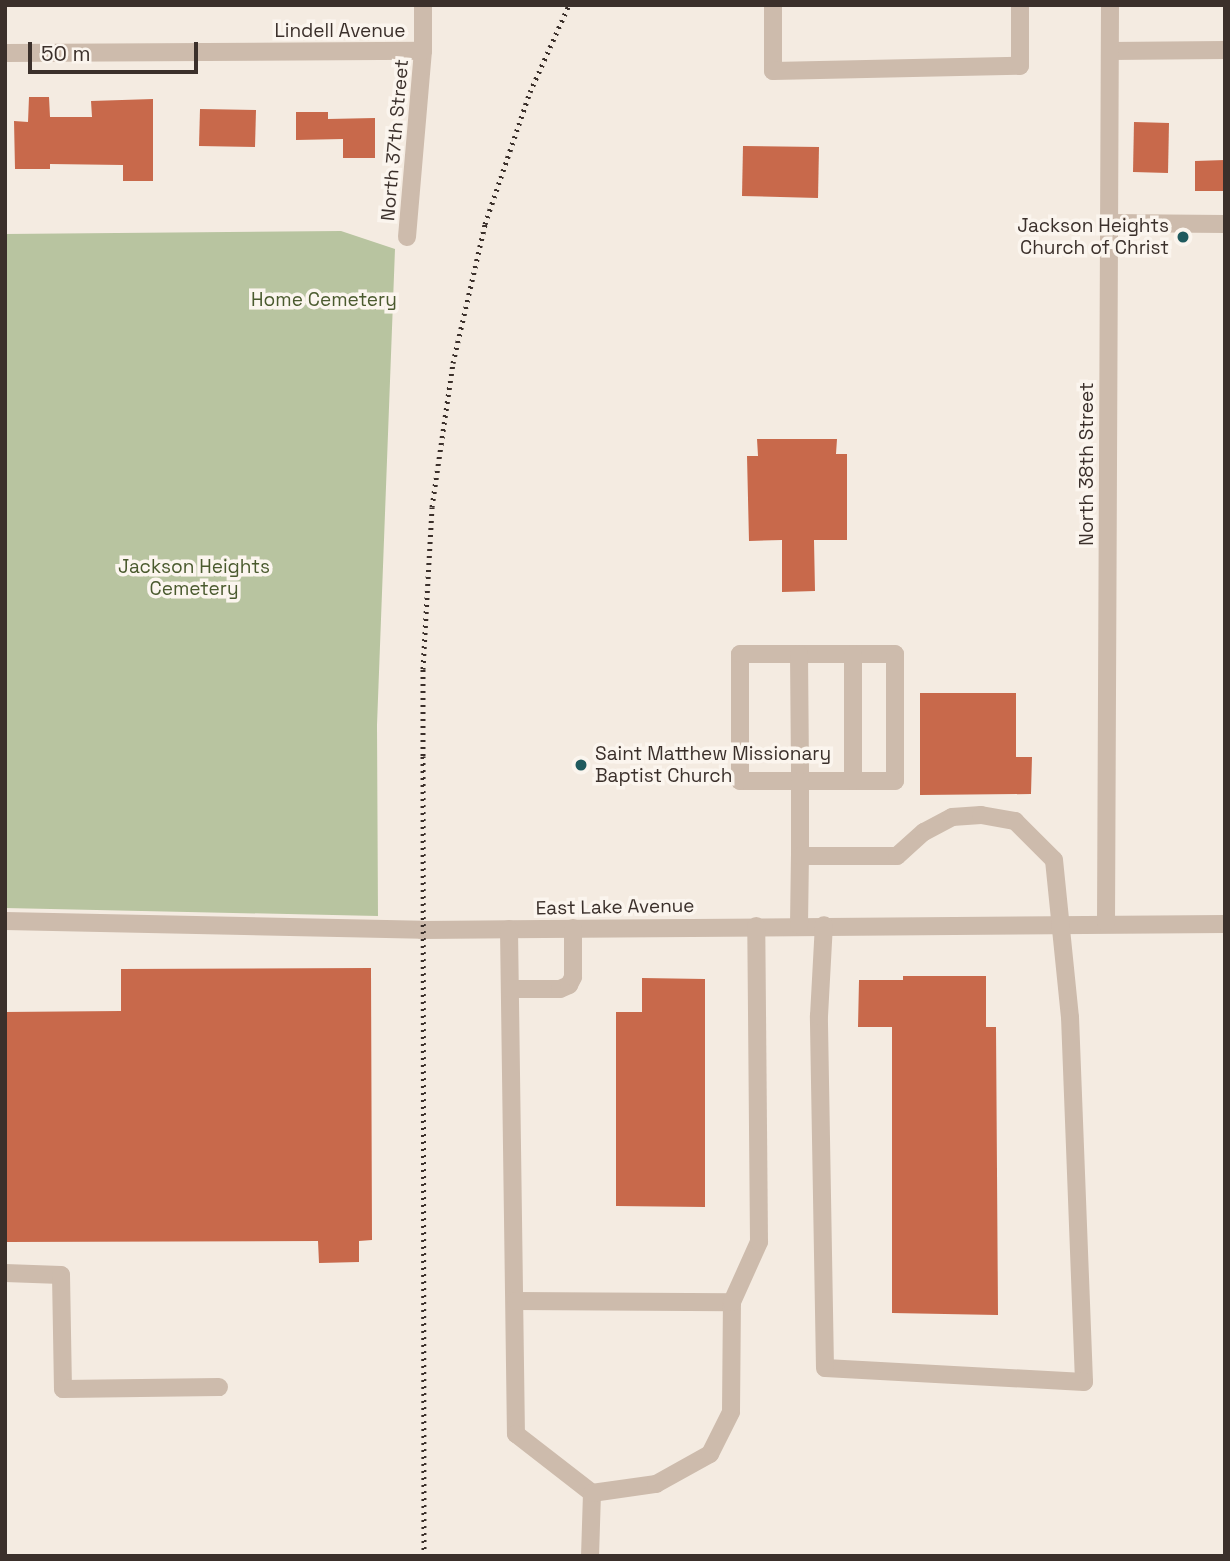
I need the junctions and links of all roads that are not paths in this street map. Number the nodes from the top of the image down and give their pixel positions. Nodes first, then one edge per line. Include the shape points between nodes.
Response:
1 (424, 5) edge
2 (773, 5) edge
3 (1020, 5) edge
4 (1110, 5) edge
5 (1225, 50) edge
6 (424, 51) junction
7 (1110, 51) junction
8 (5, 53) edge
9 (1109, 223) junction
10 (1225, 224) edge
11 (407, 237) dead end
12 (799, 654) junction
13 (853, 654) junction
14 (800, 780) junction
15 (853, 780) junction
16 (800, 856) junction
17 (5, 921) edge
18 (1106, 923) junction
19 (1061, 924) junction
20 (1225, 924) edge
21 (799, 925) junction
22 (824, 925) junction
23 (755, 926) junction
24 (573, 928) junction
25 (509, 929) junction
26 (510, 989) junction
27 (5, 1273) edge
28 (516, 1301) junction
29 (732, 1302) junction
30 (219, 1387) dead end
31 (593, 1493) junction
32 (590, 1556) edge

1 - 6 street, North 37th Street
2 - 3 street via 773,71 1020,66
4 - 7 street, North 38th Street
5 - 7 street
6 - 8 street, Lindell Avenue
6 - 11 street, North 37th Street
7 - 9 street, North 38th Street
9 - 10 street
9 - 18 street, North 38th Street
12 - 13 street
12 - 14 street
12 - 14 street via 740,654 740,780
13 - 15 street
13 - 15 street via 895,654 895,780
14 - 15 street
14 - 16 street
16 - 19 street via 897,856 924,832 952,817 981,814 1015,821 1054,860
16 - 21 street
17 - 25 street, East Lake Avenue
18 - 19 street, East Lake Avenue
18 - 20 street, East Lake Avenue
19 - 22 street, East Lake Avenue
19 - 22 street via 1070,1017 1084,1382 825,1368 819,1016
21 - 22 street, East Lake Avenue
21 - 23 street, East Lake Avenue
23 - 24 street, East Lake Avenue
23 - 29 street via 759,1242
24 - 25 street, East Lake Avenue
24 - 26 street via 569,985
25 - 26 street
26 - 28 street
27 - 30 street via 61,1275 63,1389
28 - 29 street
28 - 31 street via 516,1434
29 - 31 street via 731,1412 710,1454 656,1484
31 - 32 street

